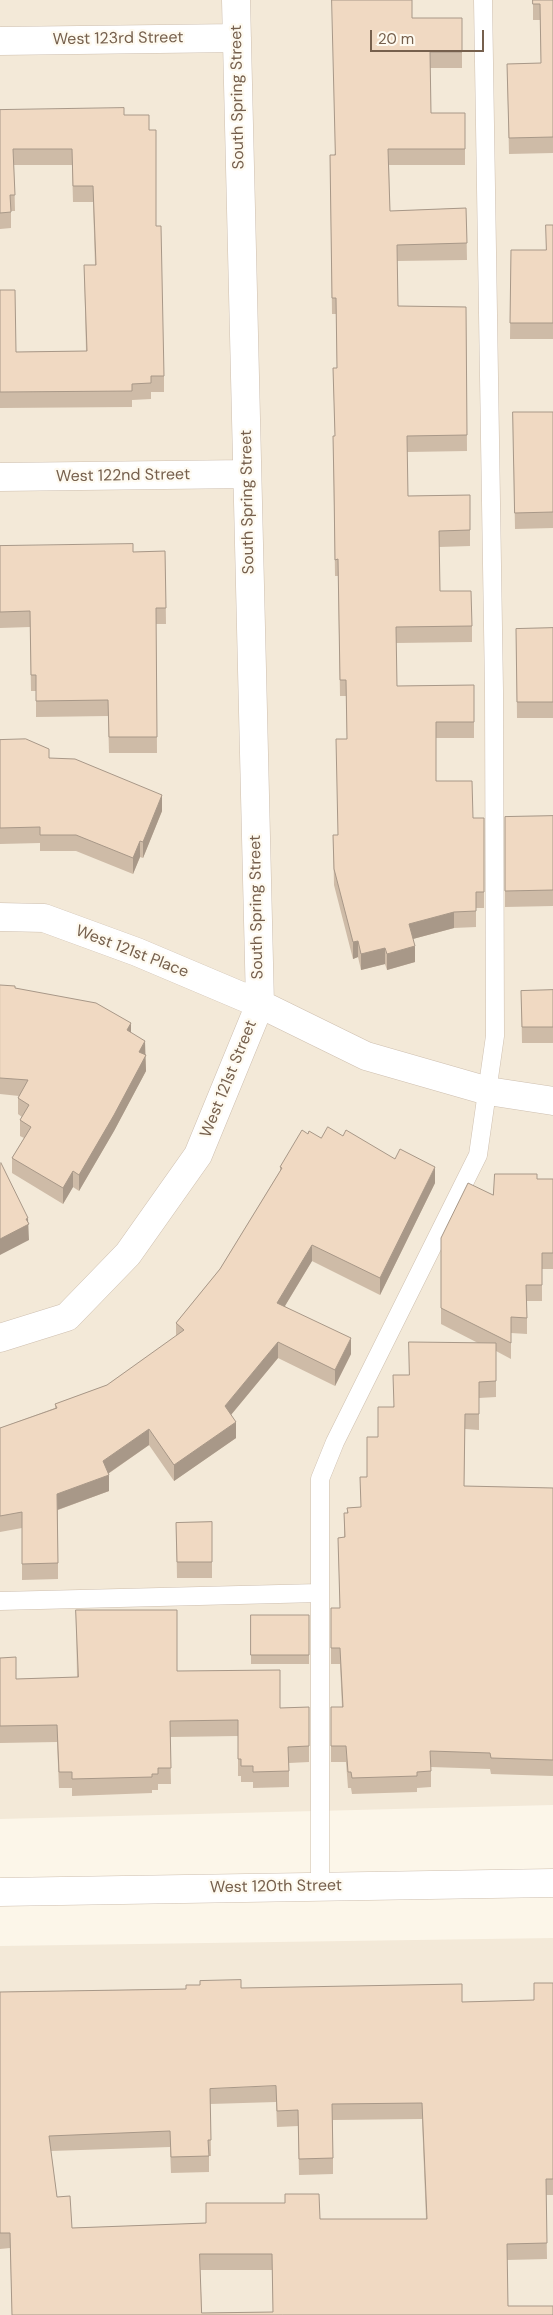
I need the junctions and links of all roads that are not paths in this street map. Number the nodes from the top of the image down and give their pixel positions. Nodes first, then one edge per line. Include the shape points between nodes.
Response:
1 (236, 0) edge
2 (483, 0) edge
3 (236, 38) junction
4 (0, 41) edge
5 (247, 474) junction
6 (0, 477) edge
7 (0, 917) edge
8 (260, 1004) junction
9 (488, 1091) junction
10 (553, 1101) edge
11 (0, 1338) edge
12 (319, 1593) junction
13 (0, 1601) edge
14 (553, 1883) edge
15 (320, 1887) junction
16 (0, 1892) edge

1 - 3 street, South Spring Street
2 - 9 lane via 494,690 494,1036
3 - 4 street, West 123rd Street
3 - 5 street, South Spring Street
5 - 6 street, West 122nd Street
5 - 8 street, South Spring Street
7 - 8 street, West 121st Place via 44,918 137,952
8 - 9 street, West 121st Street via 366,1056
8 - 11 street, West 121st Street via 198,1155 128,1254 67,1317
9 - 10 street, West 121st Street
9 - 12 lane via 478,1155 335,1442 320,1479
12 - 13 lane
12 - 15 lane
14 - 15 street, West 120th Street
15 - 16 street, West 120th Street

